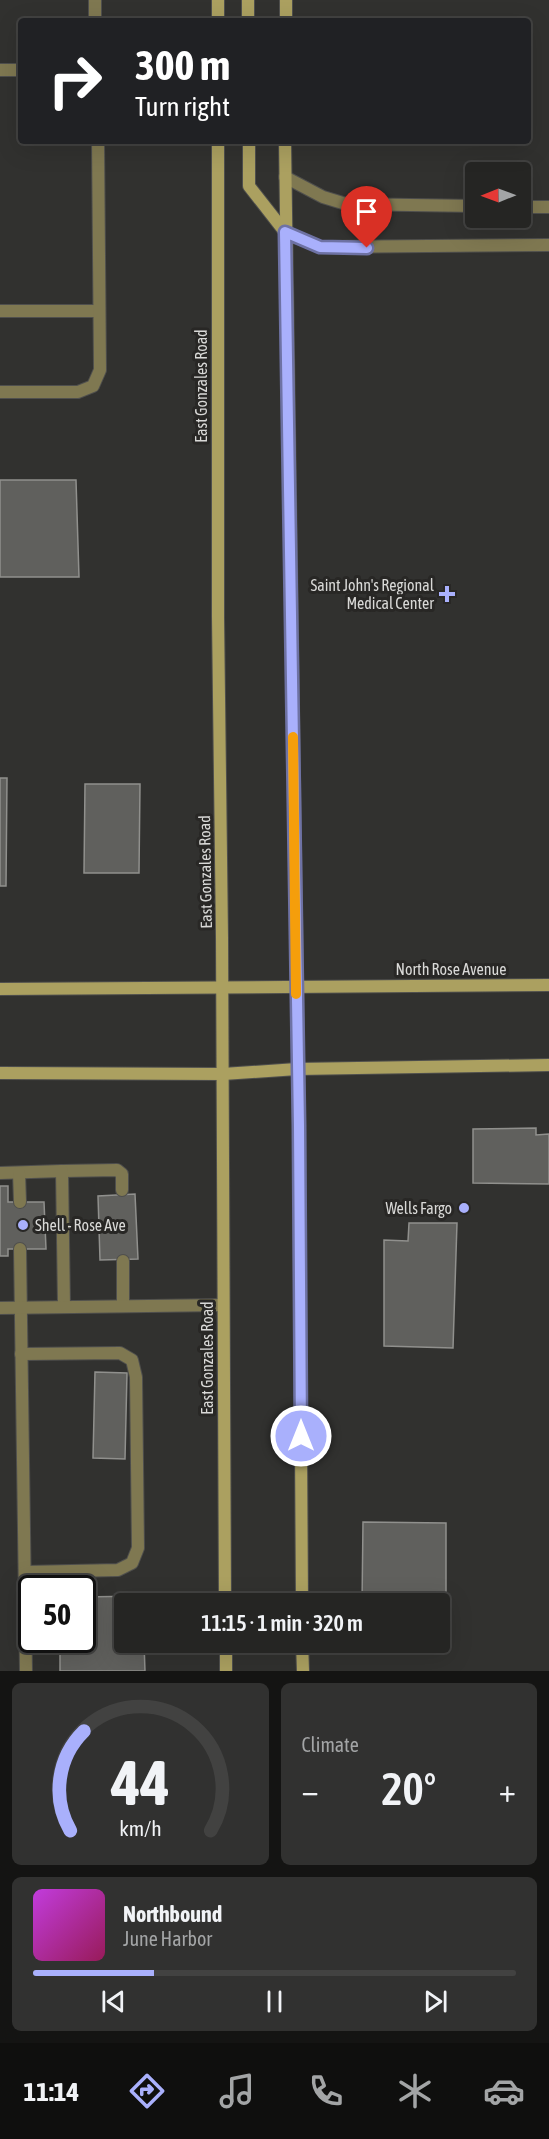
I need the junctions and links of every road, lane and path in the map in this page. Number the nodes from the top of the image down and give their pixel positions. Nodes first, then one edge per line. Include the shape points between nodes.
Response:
1 (95, 0) edge
2 (218, 0) edge
3 (248, 0) edge
4 (286, 0) edge
5 (95, 18) edge
6 (218, 18) edge
7 (248, 18) edge
8 (286, 18) edge
9 (0, 70) edge
10 (18, 70) edge
11 (98, 144) edge
12 (218, 144) edge
13 (249, 144) edge
14 (285, 144) edge
15 (285, 177) junction
16 (465, 206) edge
17 (531, 207) edge
18 (549, 207) edge
19 (285, 232) junction
20 (549, 245) edge
21 (320, 247) joint
22 (0, 311) edge
23 (99, 311) junction
24 (0, 392) edge
25 (549, 985) edge
26 (296, 987) junction
27 (222, 988) junction
28 (0, 989) edge
29 (549, 1065) edge
30 (297, 1069) junction
31 (0, 1072) edge
32 (223, 1074) junction
33 (62, 1171) junction
34 (0, 1173) edge
35 (19, 1173) junction
36 (122, 1190) dead end
37 (20, 1202) dead end
38 (20, 1249) dead end
39 (123, 1262) dead end
40 (223, 1305) junction
41 (123, 1306) junction
42 (21, 1307) junction
43 (64, 1307) junction
44 (0, 1308) edge
45 (21, 1354) junction
46 (25, 1572) junction
47 (225, 1593) edge
48 (302, 1593) edge
49 (226, 1653) edge
50 (302, 1653) edge
51 (227, 1668) edge
52 (26, 1671) edge
53 (303, 1671) edge

1 - 5 lane
2 - 6 main road
3 - 7 main road
4 - 8 main road
9 - 10 lane
11 - 23 lane
12 - 27 main road, East Gonzales Road
13 - 19 main road via 249,186
14 - 15 main road
15 - 16 lane via 346,204
15 - 19 main road
17 - 18 lane
19 - 21 main road
19 - 26 main road
20 - 21 lane
22 - 23 lane
23 - 24 lane via 100,370 93,386 78,392
25 - 26 main road, North Rose Avenue
26 - 27 main road, North Rose Avenue
26 - 30 main road
27 - 28 main road, North Rose Avenue
27 - 32 main road, East Gonzales Road
29 - 30 main road
30 - 32 main road
30 - 48 main road
31 - 32 main road
32 - 40 main road, East Gonzales Road
33 - 35 lane
33 - 36 lane via 117,1170 122,1174
33 - 43 lane
34 - 35 lane
35 - 37 lane
38 - 42 lane
39 - 41 lane
40 - 41 lane
40 - 47 main road, East Gonzales Road
41 - 43 lane
42 - 43 lane
42 - 44 lane
42 - 45 lane
45 - 46 lane
45 - 46 lane via 120,1353 132,1360 136,1377 138,1548 132,1563 118,1569
46 - 52 lane
49 - 51 main road
50 - 53 main road

